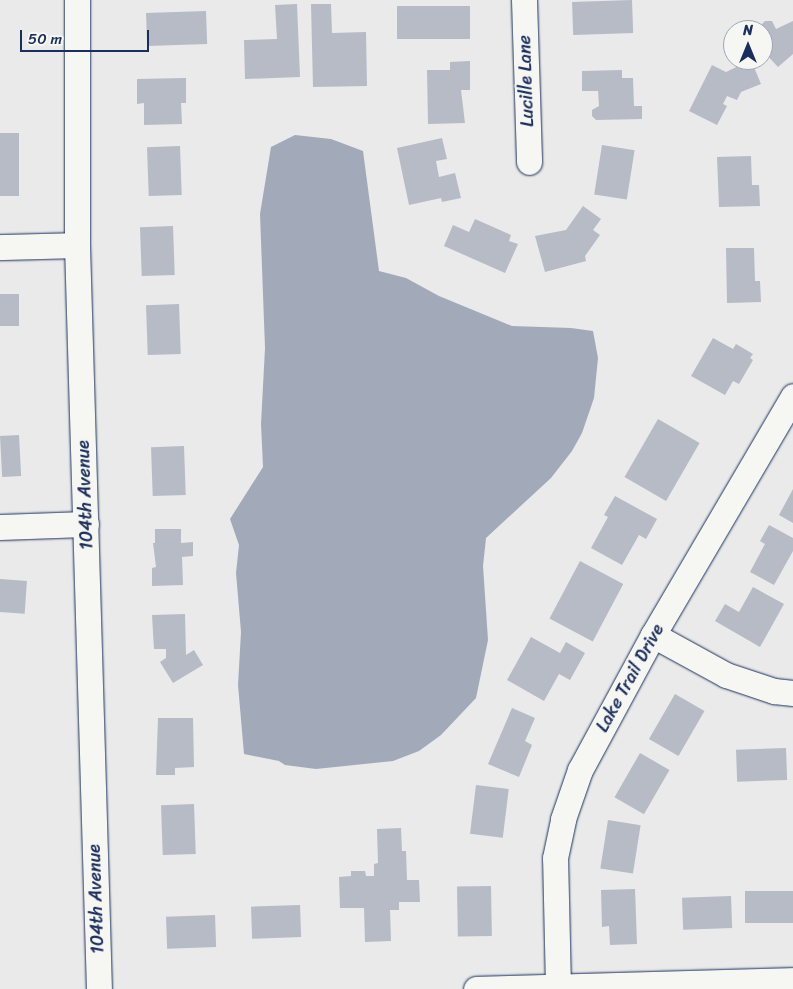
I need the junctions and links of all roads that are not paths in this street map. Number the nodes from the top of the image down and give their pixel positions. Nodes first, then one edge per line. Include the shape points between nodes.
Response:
1 (77, 0) edge
2 (524, 0) edge
3 (529, 162) dead end
4 (77, 245) junction
5 (0, 247) edge
6 (793, 396) edge
7 (86, 524) junction
8 (0, 527) edge
9 (652, 635) junction
10 (793, 693) edge
11 (793, 980) edge
12 (558, 987) junction
13 (99, 989) edge
14 (476, 989) edge

1 - 4 street, 104th Avenue
2 - 3 street, Lucille Lane
4 - 5 street
4 - 7 street, 104th Avenue
6 - 9 street, Lake Trail Drive
7 - 8 street
7 - 13 street, 104th Avenue
9 - 10 street via 726,674 774,692
9 - 12 street, Lake Trail Drive via 580,770 563,819 554,858
11 - 12 street
12 - 14 street

